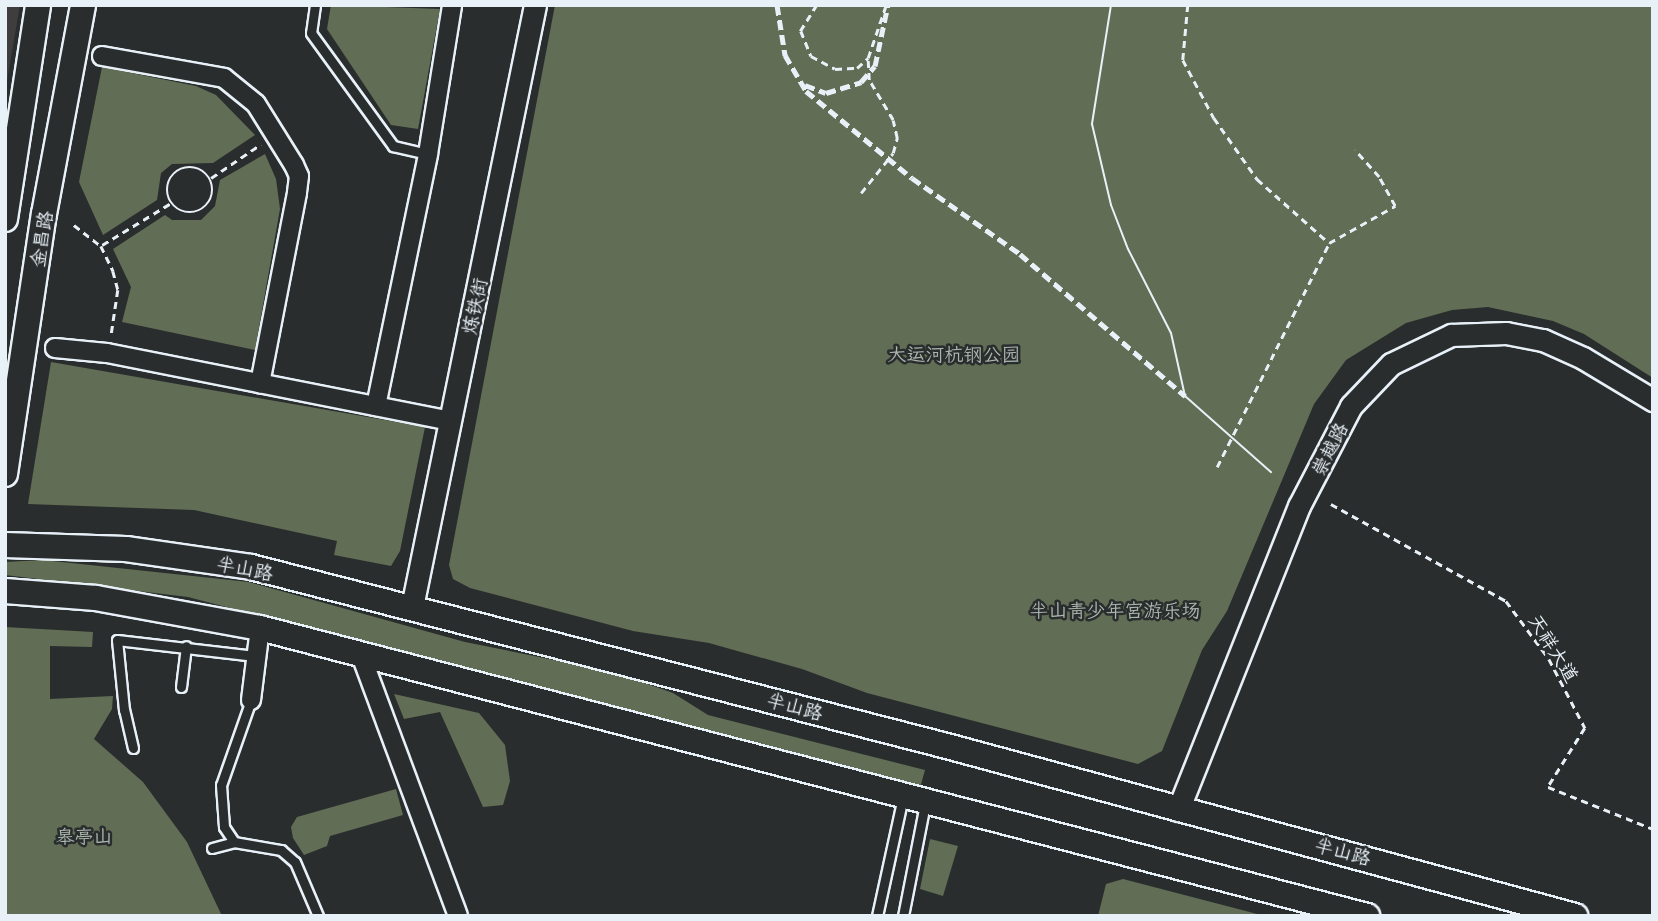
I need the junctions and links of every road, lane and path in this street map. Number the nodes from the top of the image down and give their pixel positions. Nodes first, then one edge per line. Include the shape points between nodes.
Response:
1 (38, 5) edge
2 (83, 5) edge
3 (316, 5) edge
4 (452, 5) edge
5 (535, 5) edge
6 (817, 5) edge
7 (886, 5) edge
8 (1188, 5) edge
9 (102, 57) dead end
10 (869, 58) junction
11 (275, 135) junction
12 (1355, 150) dead end
13 (428, 154) junction
14 (210, 179) junction
15 (861, 192) dead end
16 (171, 203) junction
17 (5, 219) edge
18 (75, 225) dead end
19 (1329, 243) junction
20 (101, 246) junction
21 (55, 348) dead end
22 (107, 353) junction
23 (260, 383) junction
24 (1653, 400) edge
25 (376, 406) junction
26 (451, 421) junction
27 (1217, 467) dead end
28 (5, 474) edge
29 (1331, 504) dead end
30 (5, 545) edge
31 (5, 591) edge
32 (412, 607) junction
33 (260, 628) junction
34 (186, 646) junction
35 (360, 655) junction
36 (255, 656) junction
37 (181, 687) dead end
38 (251, 700) joint
39 (133, 748) dead end
40 (914, 799) junction
41 (1178, 810) junction
42 (1653, 829) edge
43 (234, 842) junction
44 (212, 848) dead end
45 (318, 916) edge
46 (458, 916) edge
47 (877, 916) edge
48 (903, 916) edge
49 (1367, 916) edge
50 (1575, 916) edge

1 - 17 main road, 金昌路
2 - 28 main road, 金昌路 via 44,214
3 - 13 lane via 311,33 393,146
4 - 13 street
5 - 26 street, 炼铁街
6 - 10 path via 801,31 811,56 835,69 857,68
7 - 10 path
8 - 19 path via 1183,60 1214,118 1256,179
9 - 11 street via 224,78 256,104
10 - 15 path via 869,80 893,120 897,138 893,153
11 - 14 path
11 - 23 street via 299,176
12 - 19 path via 1379,177 1395,206
13 - 25 street
14 - 16 path via 211,201 199,212 183,212
14 - 16 path via 193,167 178,169 167,188
16 - 20 path
18 - 20 path
19 - 27 path
20 - 22 path via 118,290
21 - 22 street
22 - 23 street
23 - 25 street
24 - 41 street, 崇越路 via 1583,358 1543,340 1506,333 1451,335 1391,364 1351,406 1299,506
25 - 26 street
26 - 32 street, 炼铁街
29 - 42 path, 天祥大道 via 1506,601 1549,659 1585,728 1548,787
30 - 32 main road, 半山路 via 126,549 239,566
31 - 33 main road via 96,598
32 - 41 main road, 半山路
33 - 35 main road
33 - 36 street
34 - 36 lane
34 - 37 lane
34 - 39 lane via 117,640
35 - 40 main road
35 - 46 street
36 - 38 street
38 - 43 lane via 221,785 224,827
40 - 47 lane
40 - 48 lane
40 - 49 main road
41 - 50 main road, 半山路
43 - 44 lane
43 - 45 lane via 281,850 295,862

